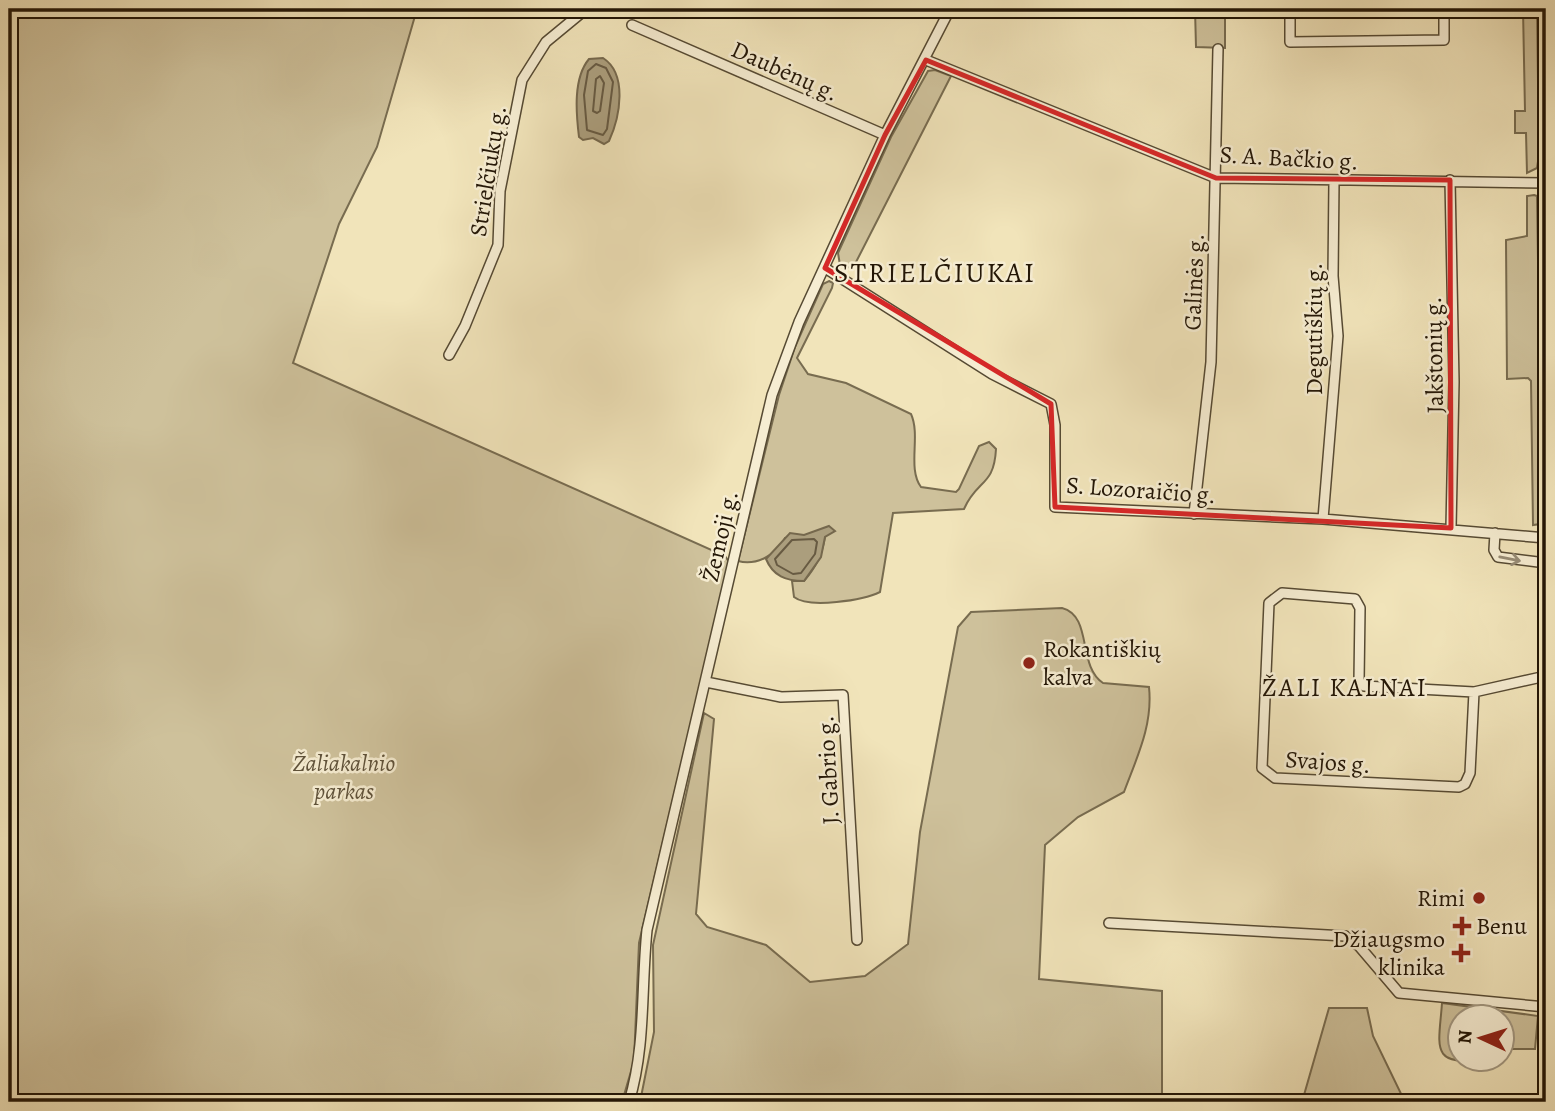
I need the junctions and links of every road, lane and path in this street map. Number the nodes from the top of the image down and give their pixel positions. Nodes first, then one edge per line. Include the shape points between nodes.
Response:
1 (586, 9) edge
2 (950, 9) edge
3 (1290, 9) edge
4 (1444, 9) edge
5 (632, 25) dead end
6 (1219, 49) dead end
7 (926, 60) junction
8 (885, 135) junction
9 (1216, 178) junction
10 (1450, 180) junction
11 (1334, 181) junction
12 (1545, 183) edge
13 (825, 268) junction
14 (449, 355) dead end
15 (1194, 514) junction
16 (1323, 519) junction
17 (1451, 528) junction
18 (1495, 533) junction
19 (1546, 538) edge
20 (1546, 563) edge
21 (1546, 676) edge
22 (706, 682) junction
23 (1474, 692) junction
24 (1109, 923) dead end
25 (857, 940) dead end
26 (1546, 1007) edge
27 (629, 1102) edge

1 - 14 street, Strielčiukų g. via 546,42 523,80 500,191 498,245
2 - 7 street, Žemoji g.
3 - 4 street via 1290,42 1444,40
5 - 8 street, Daubėnų g.
6 - 9 street, Galinės g.
7 - 8 street, Žemoji g.
7 - 9 street, S. A. Bačkio g.
8 - 13 street, Žemoji g.
9 - 11 street, S. A. Bačkio g.
9 - 15 street, Galinės g. via 1211,362
10 - 11 street, S. A. Bačkio g.
10 - 12 street, S. A. Bačkio g.
10 - 17 street, Jakštonių g.
11 - 16 street, Degutiškių g. via 1338,336
13 - 15 street, S. Lozoraičio g. via 992,374 1051,404 1055,508
13 - 22 street, Žemoji g. via 772,395
15 - 16 street, S. Lozoraičio g.
16 - 17 street, S. Lozoraičio g.
17 - 18 street, S. Lozoraičio g.
18 - 19 street, S. Lozoraičio g.
18 -> 20 street via 1494,550 1499,557
21 - 23 street, Svajos g.
22 - 25 street, J. Gabrio g. via 781,697 843,695
22 - 27 street, Žemoji g. via 647,930 642,1044
23 - 23 street, Svajos g. via 1364,686 1359,681 1360,608 1355,599 1275,595 1269,604 1262,768 1275,778 1459,787 1470,773
24 - 26 street via 1345,936 1399,993

